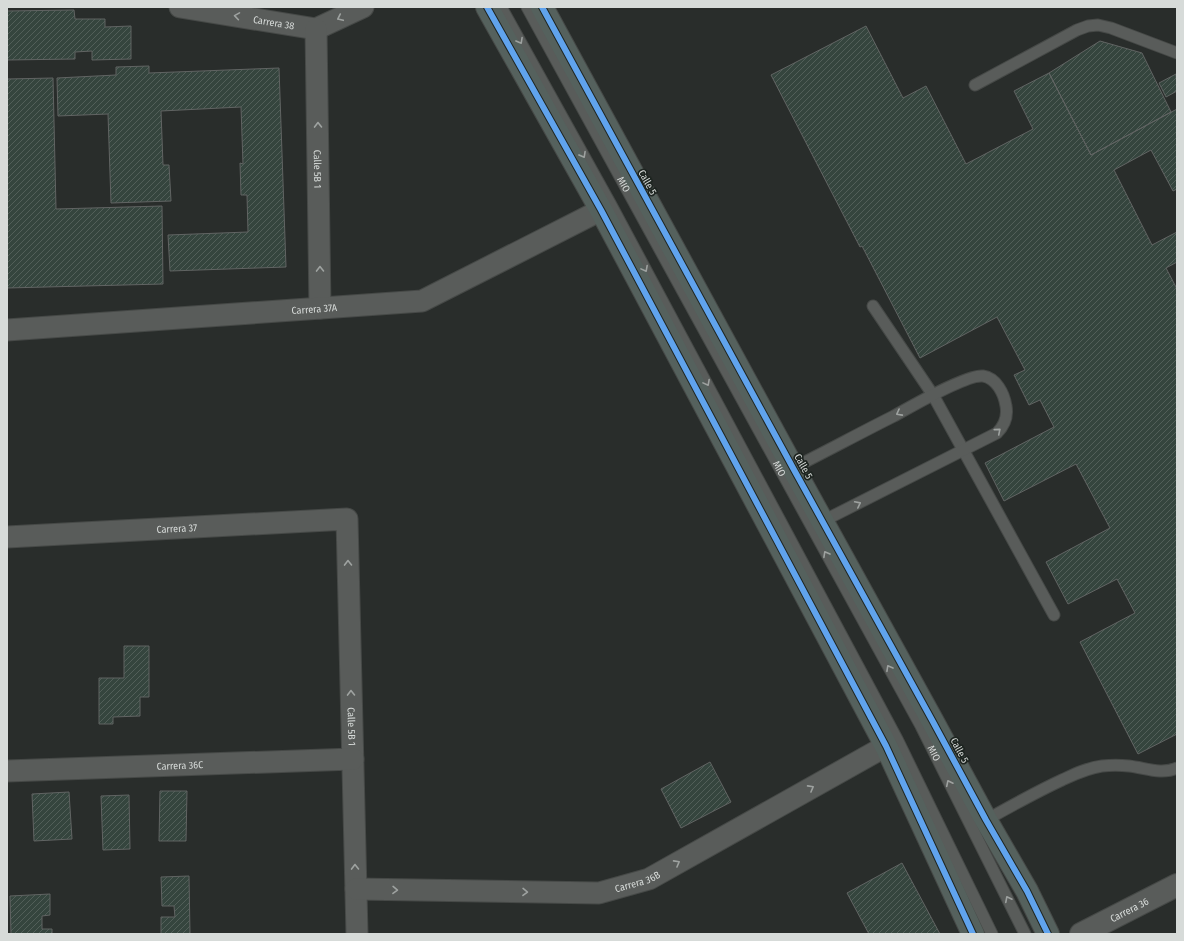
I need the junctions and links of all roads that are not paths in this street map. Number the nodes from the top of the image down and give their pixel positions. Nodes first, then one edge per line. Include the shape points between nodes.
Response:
1 (180, 7) edge
2 (364, 7) edge
3 (487, 7) edge
4 (501, 7) edge
5 (528, 7) edge
6 (542, 7) edge
7 (316, 29) junction
8 (1177, 53) edge
9 (975, 85) dead end
10 (601, 210) junction
11 (873, 306) dead end
12 (320, 308) junction
13 (7, 330) edge
14 (933, 395) junction
15 (964, 449) junction
16 (794, 468) junction
17 (347, 519) joint
18 (823, 521) junction
19 (7, 537) edge
20 (1054, 616) dead end
21 (886, 746) junction
22 (353, 759) junction
23 (1177, 768) edge
24 (7, 771) edge
25 (986, 820) junction
26 (1177, 885) edge
27 (356, 889) junction
28 (357, 934) edge
29 (973, 934) edge
30 (992, 934) edge
31 (1025, 934) edge
32 (1048, 934) edge
33 (1081, 934) edge

7 -> 1 street, Carrera 38
2 -> 7 street
3 - 10 main road
4 -> 30 lane via 894,732
31 -> 5 lane, MIO via 917,719
6 - 16 main road, Calle 5
12 -> 7 street, Calle 5B 1
8 - 9 lane via 1111,28 1088,26
10 - 12 street, Carrera 37A via 422,301
10 - 21 main road
11 - 14 lane
12 - 13 street, Carrera 37A
14 - 15 lane
15 -> 14 lane via 997,433 1006,421 1006,404 998,385 991,379 977,376
14 -> 16 lane
18 -> 15 lane
15 - 20 lane
16 - 18 main road, Calle 5
17 - 19 street, Carrera 37
22 -> 17 street, Calle 5B 1
18 - 25 main road, Calle 5
27 -> 21 street, Carrera 36B via 599,893 648,879
21 - 29 main road
22 - 24 street, Carrera 36C
27 -> 22 street, Calle 5B 1
23 - 25 lane via 1162,772 1115,765 1087,769 1038,791
25 - 32 main road, Calle 5 via 1027,891
26 - 33 street, Carrera 36
27 - 28 street, Calle 5B 1

